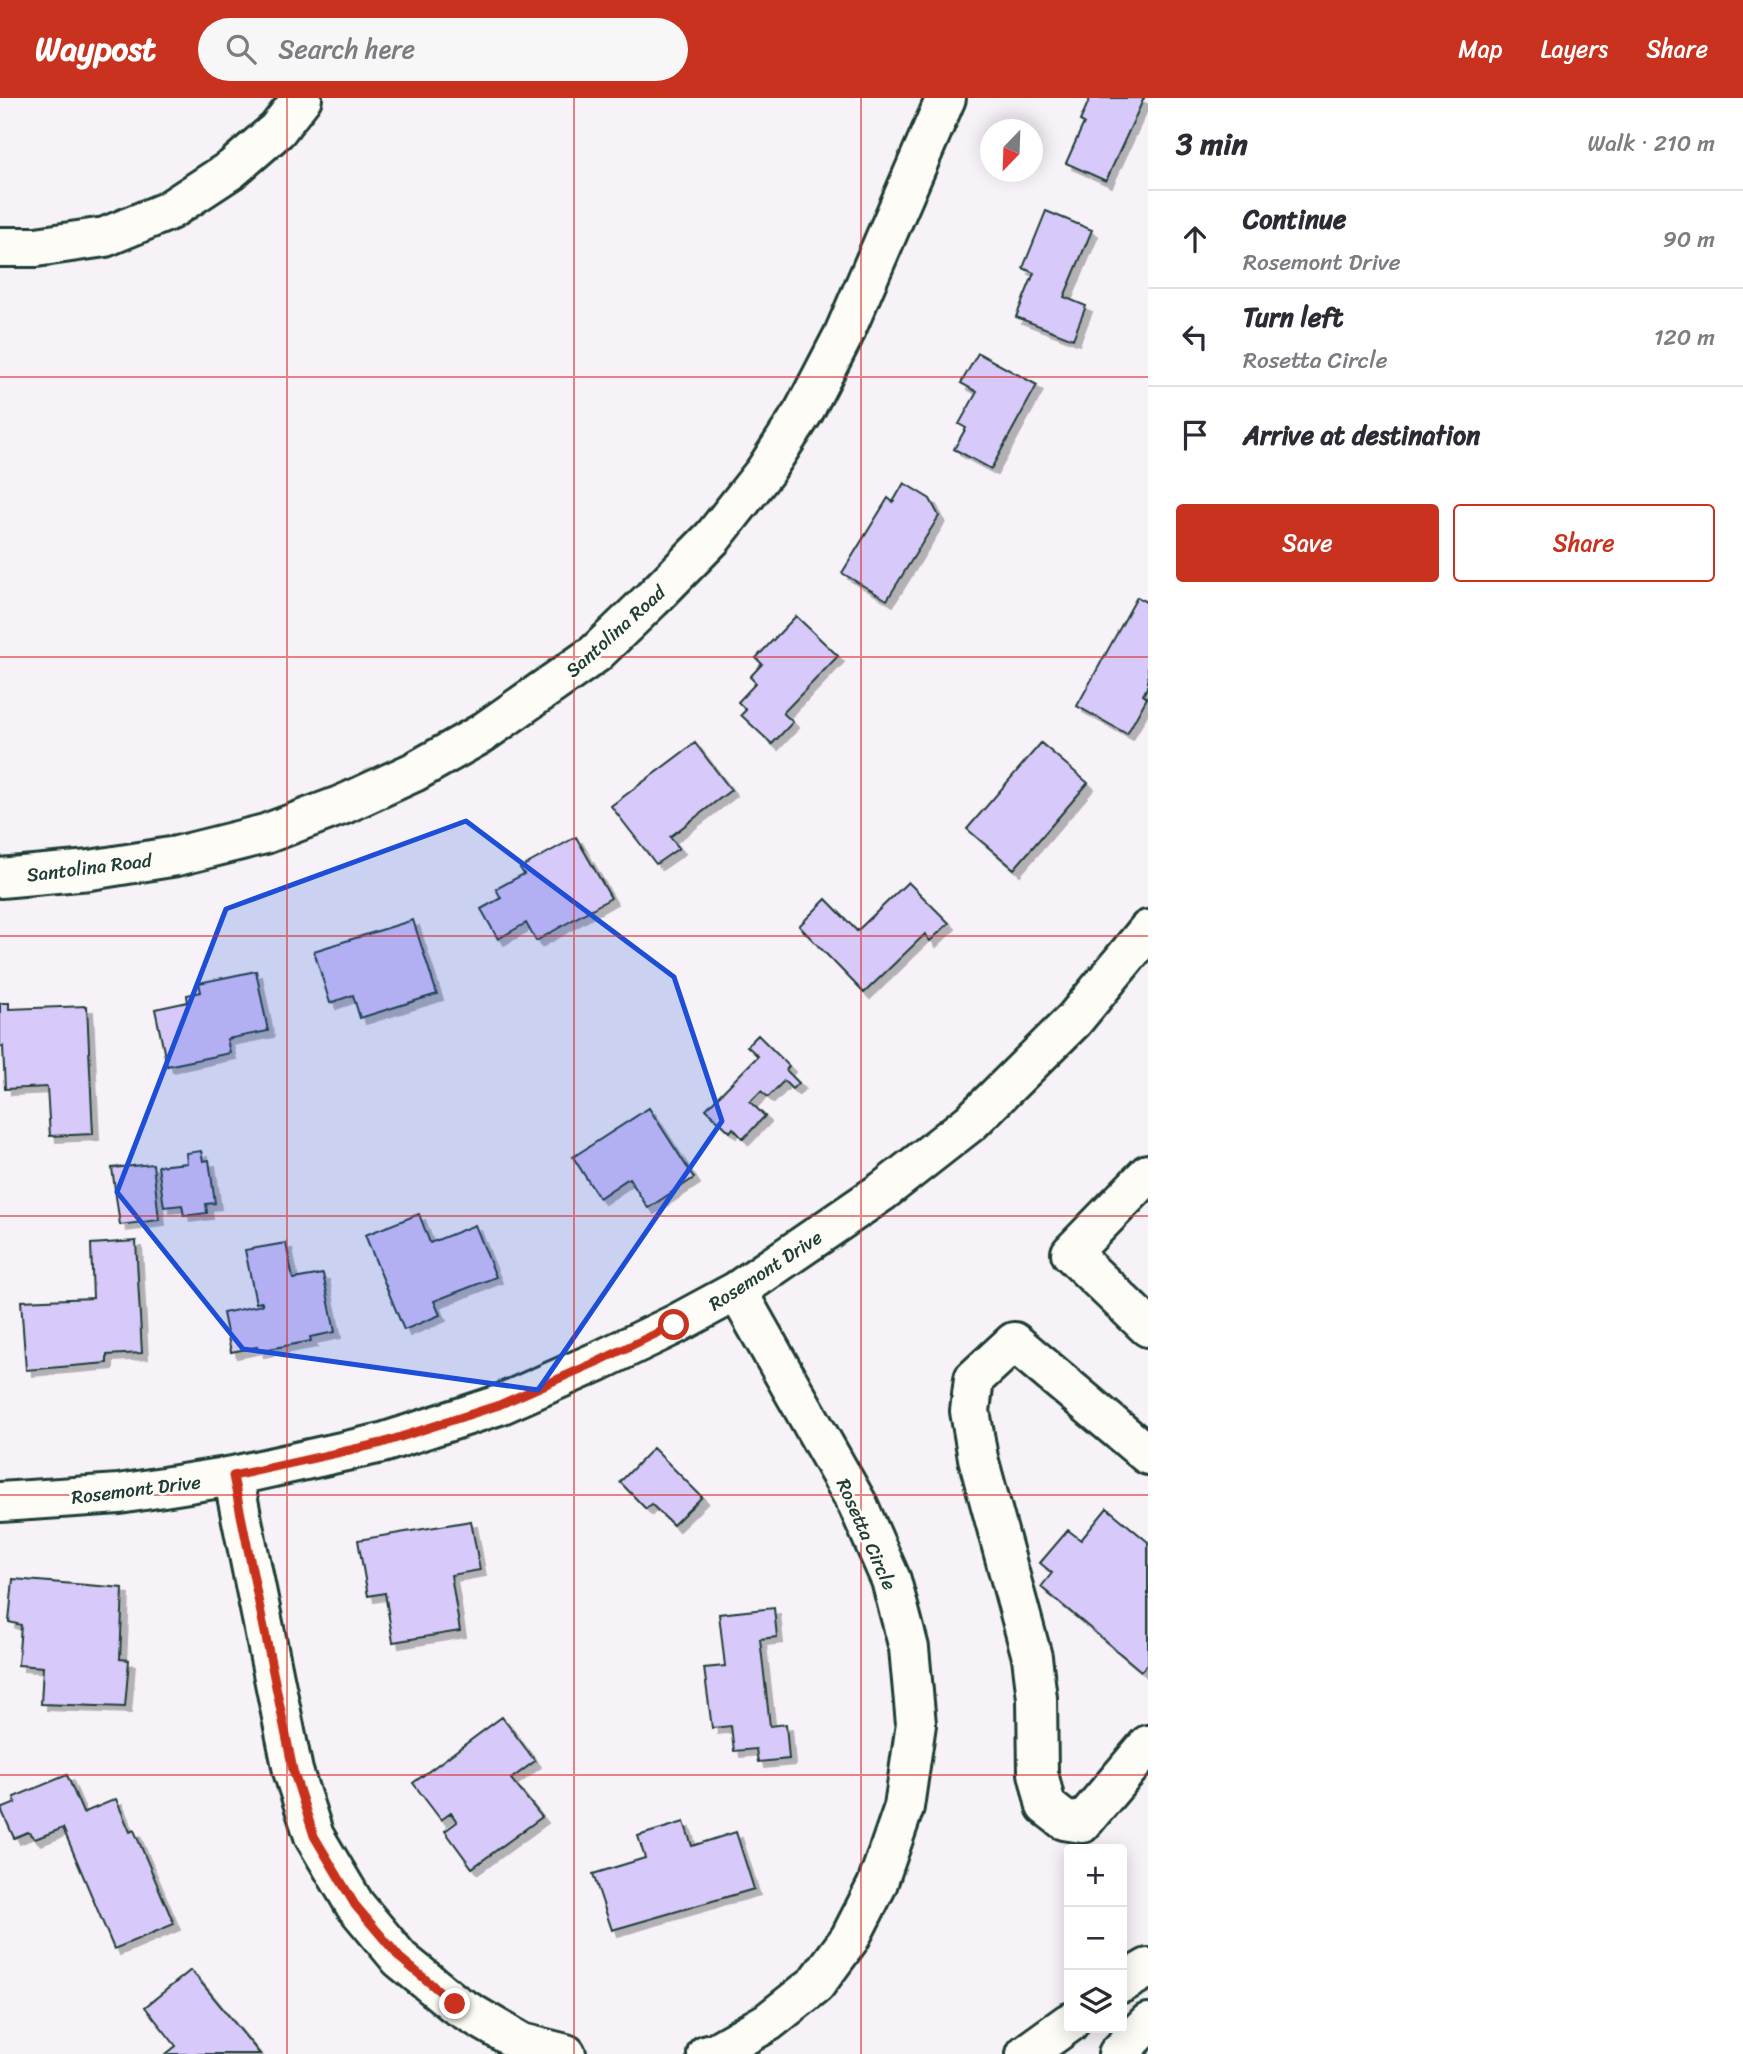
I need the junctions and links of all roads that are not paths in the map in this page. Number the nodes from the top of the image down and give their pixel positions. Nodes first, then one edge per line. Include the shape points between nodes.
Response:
1 (302, 98) edge
2 (946, 98) edge
3 (0, 247) edge
4 (0, 878) edge
5 (1148, 930) edge
6 (1148, 1174) edge
7 (737, 1291) junction
8 (1144, 1317) edge
9 (1148, 1455) edge
10 (233, 1476) junction
11 (0, 1502) edge
12 (1148, 1745) edge
13 (1148, 1968) edge
14 (1127, 1980) edge
15 (1148, 2023) edge
16 (1064, 2027) edge
17 (566, 2054) edge
18 (707, 2054) edge
19 (1026, 2054) edge
20 (1118, 2054) edge

1 - 3 main road via 277,130 241,162 168,211 105,237
2 - 4 main road, Santolina Road via 843,336 804,411 765,471 713,537 595,654 470,741 414,772 265,834 177,856
5 - 7 main road, Rosemont Drive via 1074,1020 971,1122 883,1191
6 - 8 main road via 1071,1253
7 - 10 main road, Rosemont Drive via 612,1355 499,1405 382,1443
7 - 18 main road, Rosetta Circle via 858,1506 891,1580 909,1648 916,1724 904,1807 877,1885 850,1938 816,1984 768,2022
9 - 12 main road via 1014,1342 974,1379 970,1411 978,1458 1031,1657 1037,1698 1038,1773 1046,1806 1064,1820 1082,1823
10 - 11 main road, Rosemont Drive via 119,1494
10 - 17 main road via 293,1770 314,1836 355,1905 400,1958 455,2004 523,2043
13 - 14 main road
15 - 20 main road
16 - 19 main road

